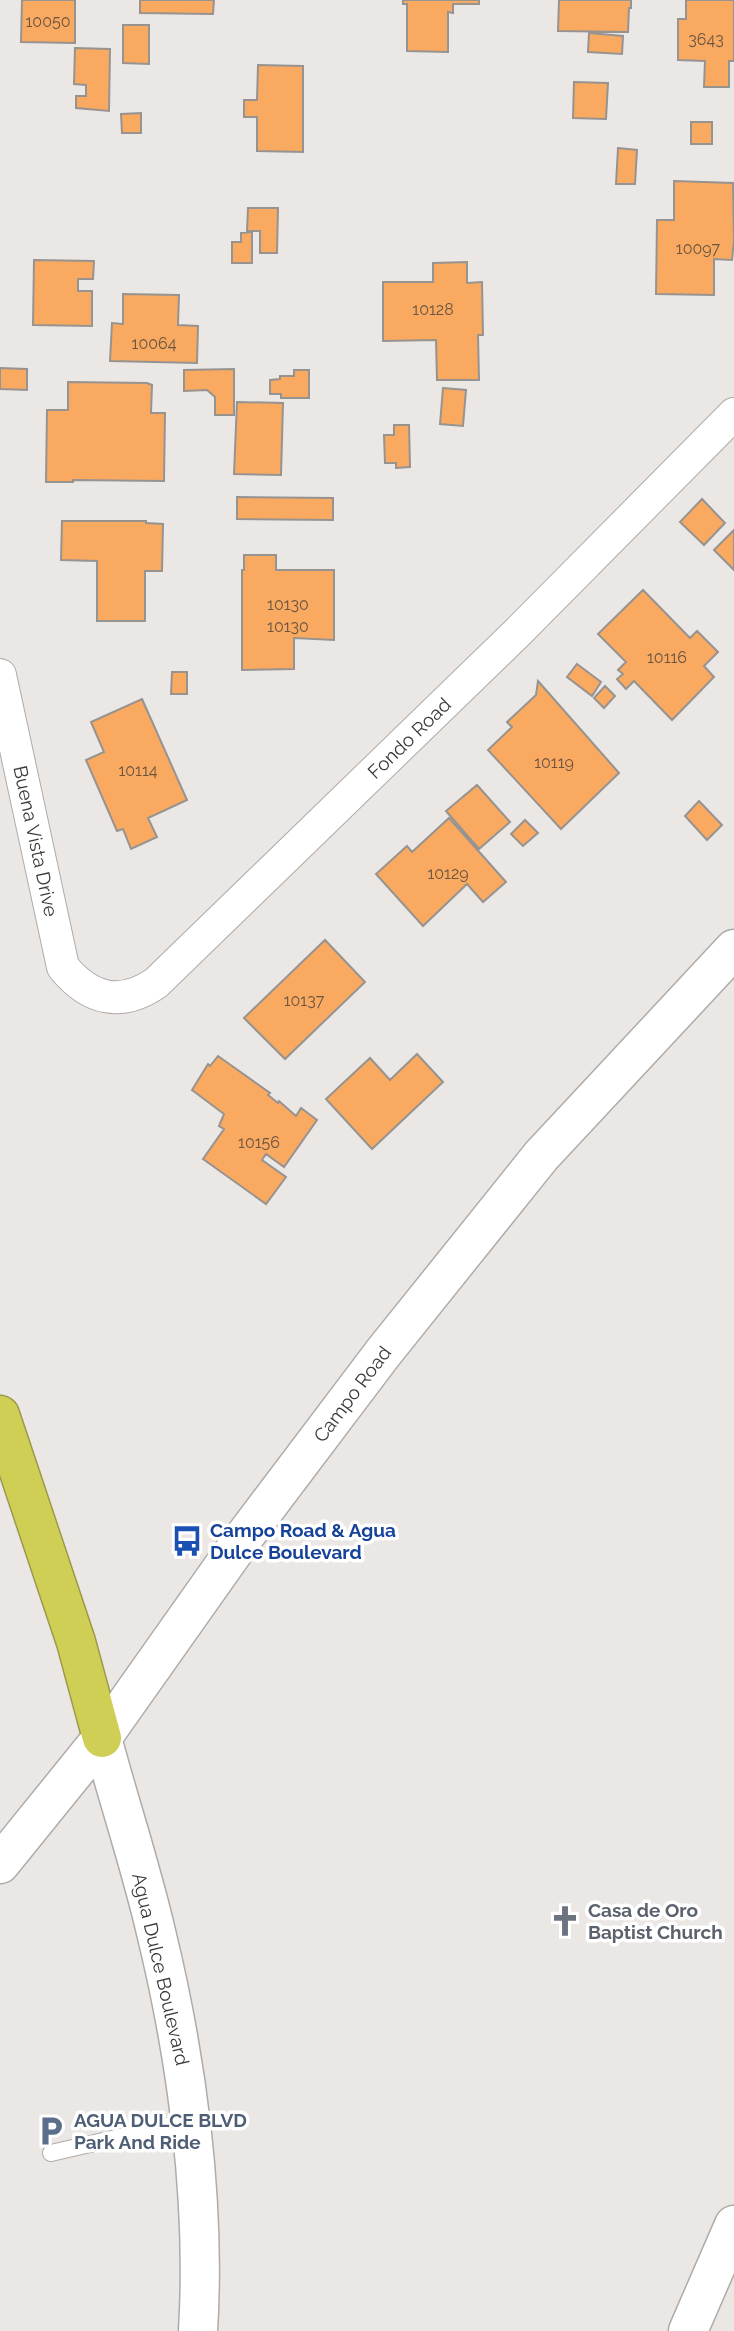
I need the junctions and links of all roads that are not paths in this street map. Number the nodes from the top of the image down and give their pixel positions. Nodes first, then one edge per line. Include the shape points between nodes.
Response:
1 (734, 414) edge
2 (0, 675) edge
3 (734, 949) edge
4 (63, 967) joint
5 (0, 1415) edge
6 (102, 1738) junction
7 (0, 1864) edge
8 (190, 2121) junction
9 (51, 2153) dead end
10 (734, 2225) edge
11 (198, 2331) edge
12 (688, 2331) edge

1 - 4 street, Fondo Road via 518,632 156,983 130,996 108,997 86,989
2 - 4 street, Buena Vista Drive
3 - 6 main road, Campo Road via 541,1156 383,1353 244,1536
5 - 6 highway via 76,1642
6 - 7 main road, Campo Road
6 - 8 main road, Agua Dulce Boulevard via 156,1929
8 - 9 lane
8 - 11 main road, Agua Dulce Boulevard via 198,2232
10 - 12 main road

